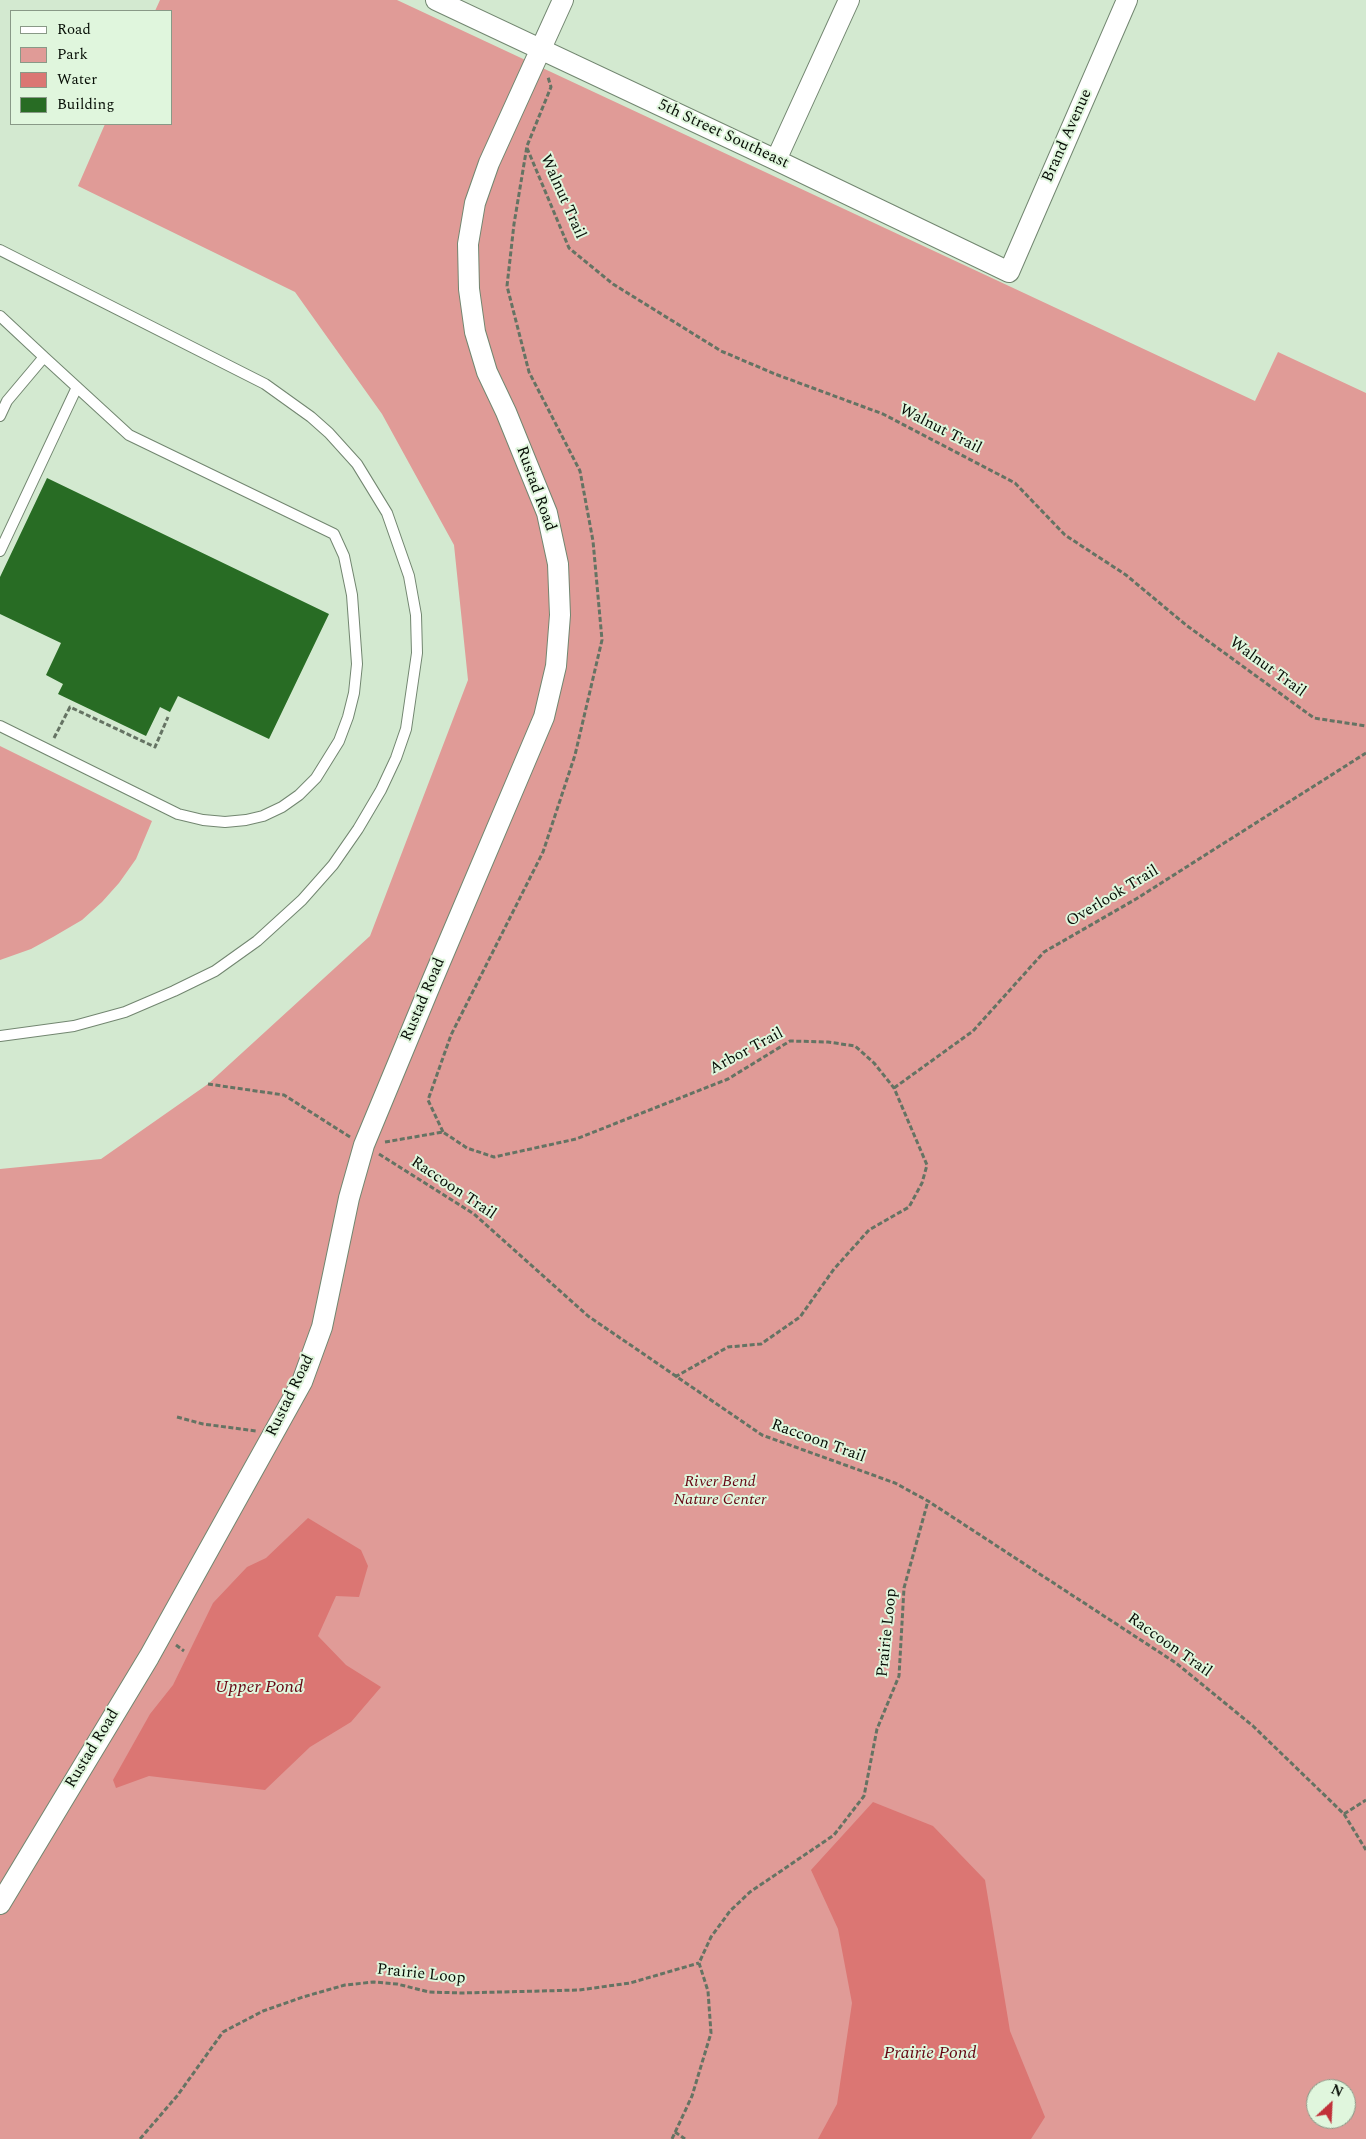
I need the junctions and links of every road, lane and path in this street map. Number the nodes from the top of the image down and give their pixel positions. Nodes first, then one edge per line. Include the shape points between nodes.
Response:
1 (436, 0) edge
2 (563, 0) edge
3 (850, 0) edge
4 (1127, 0) edge
5 (540, 50) junction
6 (526, 146) junction
7 (776, 160) junction
8 (0, 250) edge
9 (1009, 272) joint
10 (0, 316) edge
11 (44, 357) junction
12 (76, 387) junction
13 (0, 416) edge
14 (0, 551) edge
15 (168, 717) dead end
16 (0, 726) edge
17 (1366, 726) edge
18 (48, 750) junction
19 (1366, 753) edge
20 (0, 1036) edge
21 (208, 1084) dead end
22 (894, 1088) junction
23 (443, 1132) junction
24 (364, 1146) junction
25 (675, 1377) junction
26 (177, 1417) dead end
27 (274, 1434) junction
28 (928, 1501) junction
29 (1366, 1800) edge
30 (1344, 1814) junction
31 (1366, 1850) edge
32 (0, 1904) edge
33 (699, 1963) junction
34 (675, 2132) junction
35 (140, 2139) edge
36 (672, 2139) edge
37 (686, 2139) edge

1 - 5 street, 5th Street Southeast
2 - 5 street, Rustad Road
3 - 7 street
4 - 9 street, Brand Avenue
5 - 6 path via 551,87
5 - 7 street, 5th Street Southeast
5 - 24 street, Rustad Road via 489,163 476,204 468,244 469,289 475,332 487,372 547,513 558,564 560,615 556,666 544,717
6 - 17 path, Walnut Trail via 569,248 613,284 721,351 883,414 1015,483 1065,535 1126,575 1186,625 1314,718
6 - 23 path via 507,286 529,372 580,471 593,540 602,640 575,755 543,852 451,1035 428,1100
7 - 9 street, 5th Street Southeast
8 - 20 lane via 265,384 329,434 357,464 387,513 409,576 416,616 417,654 406,729 381,790 333,865 257,941 214,972 125,1012 83,1023
10 - 11 lane
11 - 12 lane
11 - 13 lane via 7,401
12 - 14 lane
12 - 18 lane via 129,435 334,534 344,556 352,595 357,664 348,717 327,763 299,795 263,816 225,822 178,814
15 - 18 path via 155,747 70,707
16 - 18 lane
19 - 22 path, Overlook Trail via 1177,874 1044,952 972,1031
21 - 24 path, Raccoon Trail via 284,1095
22 - 23 path, Arbor Trail via 855,1046 790,1041 728,1079 576,1138 494,1157 467,1148
22 - 25 path, Arbor Trail via 927,1165 909,1207 869,1230 834,1269 800,1317 761,1344 728,1347
23 - 24 path
24 - 25 path, Raccoon Trail via 474,1214 588,1316
24 - 27 street, Rustad Road via 349,1198 322,1327 302,1382
25 - 28 path, Raccoon Trail via 762,1435 895,1484
26 - 27 path
27 - 32 street, Rustad Road via 149,1656
28 - 30 path, Raccoon Trail via 1176,1663 1253,1726
28 - 33 path, Prairie Loop via 904,1588 899,1676 877,1730 864,1796 834,1835 750,1892 730,1911 711,1936
29 - 30 path
30 - 31 path, Raccoon Trail
33 - 34 path via 708,1991 711,2033 692,2096
33 - 35 path, Prairie Loop via 630,1983 579,1990 429,1992 374,1982 345,1985 304,1997 263,2011 223,2032 177,2096
34 - 36 path
34 - 37 path

